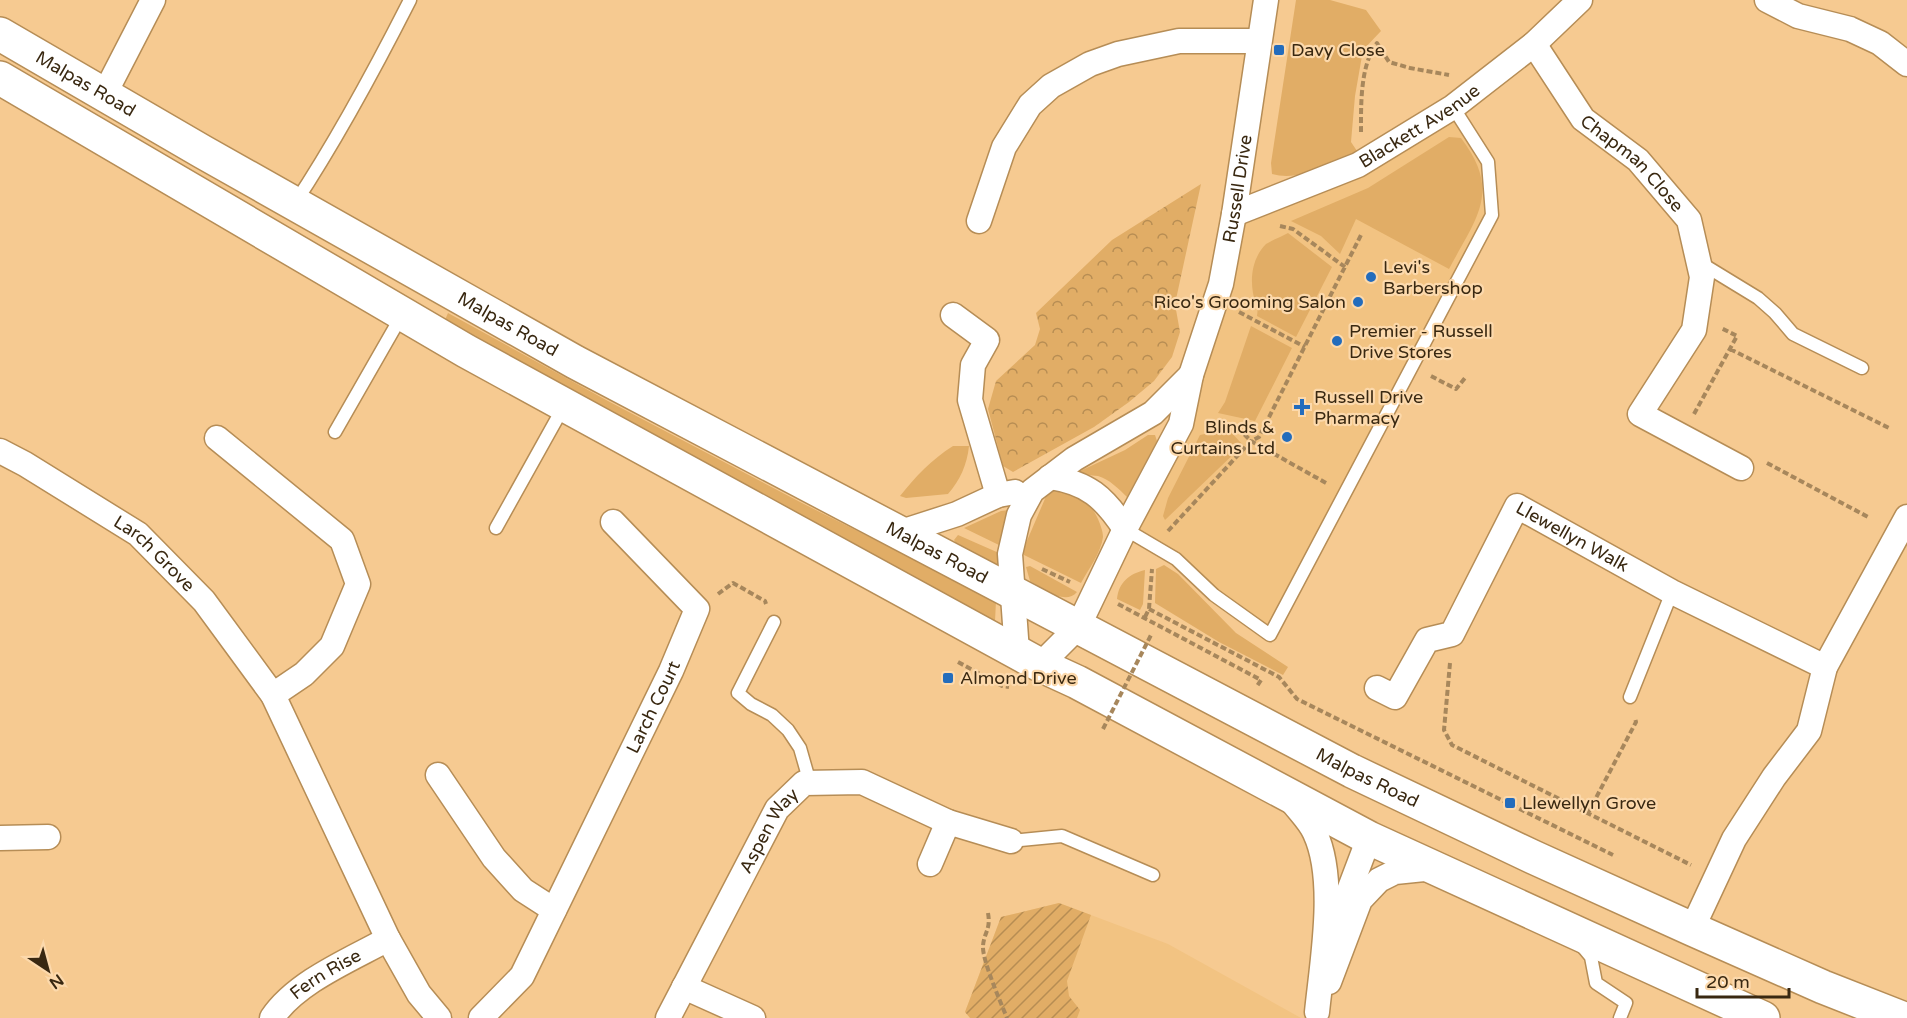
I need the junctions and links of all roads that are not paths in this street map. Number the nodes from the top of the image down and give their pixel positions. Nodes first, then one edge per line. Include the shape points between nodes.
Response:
1 (153, 0) edge
2 (410, 0) edge
3 (1266, 0) edge
4 (1580, 0) edge
5 (1767, 0) edge
6 (0, 34) edge
7 (1259, 41) junction
8 (1534, 44) junction
9 (1907, 64) edge
10 (0, 78) edge
11 (104, 94) junction
12 (1453, 107) junction
13 (295, 204) junction
14 (1234, 214) junction
15 (979, 220) dead end
16 (1698, 261) junction
17 (402, 314) junction
18 (953, 315) dead end
19 (1862, 369) dead end
20 (1191, 375) junction
21 (565, 405) junction
22 (335, 432) dead end
23 (218, 438) dead end
24 (0, 451) edge
25 (1741, 468) road end
26 (1041, 484) junction
27 (998, 495) junction
28 (1907, 517) edge
29 (614, 522) dead end
30 (496, 528) dead end
31 (1125, 529) junction
32 (898, 533) junction
33 (1672, 592) junction
34 (1014, 593) junction
35 (774, 622) road end
36 (1078, 627) junction
37 (1028, 658) junction
38 (1825, 667) junction
39 (1377, 688) dead end
40 (273, 695) junction
41 (1630, 697) road end
42 (438, 775) dead end
43 (810, 783) junction
44 (1394, 791) junction
45 (1288, 796) junction
46 (948, 822) junction
47 (48, 837) dead end
48 (0, 838) edge
49 (1370, 838) junction
50 (1011, 841) joint
51 (930, 864) dead end
52 (1434, 868) junction
53 (1153, 875) dead end
54 (554, 910) junction
55 (1569, 929) junction
56 (1692, 929) junction
57 (388, 939) junction
58 (684, 987) junction
59 (1316, 1015) edge
60 (1624, 1017) edge
61 (272, 1018) edge
62 (439, 1018) edge
63 (481, 1018) edge
64 (668, 1018) edge
65 (753, 1018) edge
66 (1763, 1018) edge
67 (1902, 1018) edge

1 - 11 street
2 - 13 lane
3 - 7 street, Russell Drive
4 - 8 street, Blackett Avenue
5 - 9 street via 1798,16 1850,29 1880,43
6 - 11 main road, Malpas Road
7 - 14 street, Russell Drive
7 - 15 street via 1179,41 1118,54 1090,64 1052,86 1030,105 1004,147
8 - 12 street, Blackett Avenue
8 - 16 street, Chapman Close via 1583,119 1638,159 1689,220
10 - 17 main road
11 - 13 main road, Malpas Road
12 - 14 street, Blackett Avenue via 1358,165
12 - 31 lane via 1488,162 1492,215 1270,635 1214,595 1176,559
13 - 32 main road, Malpas Road via 575,362
14 - 20 street, Russell Drive via 1221,284
16 - 19 lane via 1758,298 1792,334
16 - 25 street, Chapman Close via 1702,277 1694,330 1640,414
17 - 21 main road
17 - 22 lane
18 - 27 street via 987,340 973,364 970,400
20 - 26 street, Russell Drive via 1153,413 1074,459
20 - 31 street, Russell Drive via 1181,424
21 - 30 lane
21 - 37 main road
23 - 40 street via 342,540 358,584 332,646 304,674
24 - 40 street, Larch Grove via 138,534 204,601
26 - 27 street
26 - 31 street via 1072,480 1093,491
26 - 34 street, Russell Drive via 1019,515 1010,554
27 - 32 street via 957,514
28 - 38 street
29 - 54 street, Larch Court via 697,609 671,671
31 - 36 street, Russell Drive
32 - 34 main road, Malpas Road
33 - 38 street, Llewellyn Walk
33 - 39 street, Llewellyn Walk via 1517,506 1452,634 1427,640 1395,697
33 - 41 lane
34 - 36 main road, Malpas Road
34 - 37 street, Russell Drive
35 - 43 lane via 738,693 788,730 800,748
36 - 37 street, Russell Drive
36 - 44 main road, Malpas Road
37 - 45 main road
38 - 56 street via 1809,731 1734,839
40 - 57 street, Larch Grove
42 - 54 street via 494,858 523,890
43 - 46 street, Aspen Way via 862,782
43 - 58 street, Aspen Way via 804,783 777,809
44 - 49 main road
44 - 56 main road, Malpas Road
45 - 49 main road
45 - 59 street via 1315,832 1324,863 1325,930
46 - 50 street, Aspen Way
46 - 51 street
47 - 48 street
49 - 52 main road
49 - 59 street via 1340,910
50 - 53 lane via 1062,836
52 - 55 main road
52 - 59 street via 1395,872 1379,880 1360,900
54 - 63 street, Larch Court via 522,976
55 - 60 lane via 1591,957 1596,983 1626,1003
55 - 66 main road
56 - 67 main road, Malpas Road
57 - 61 street, Fern Rise via 316,979 280,1006
57 - 62 street, Larch Grove via 419,994
58 - 64 street, Aspen Way
58 - 65 street

